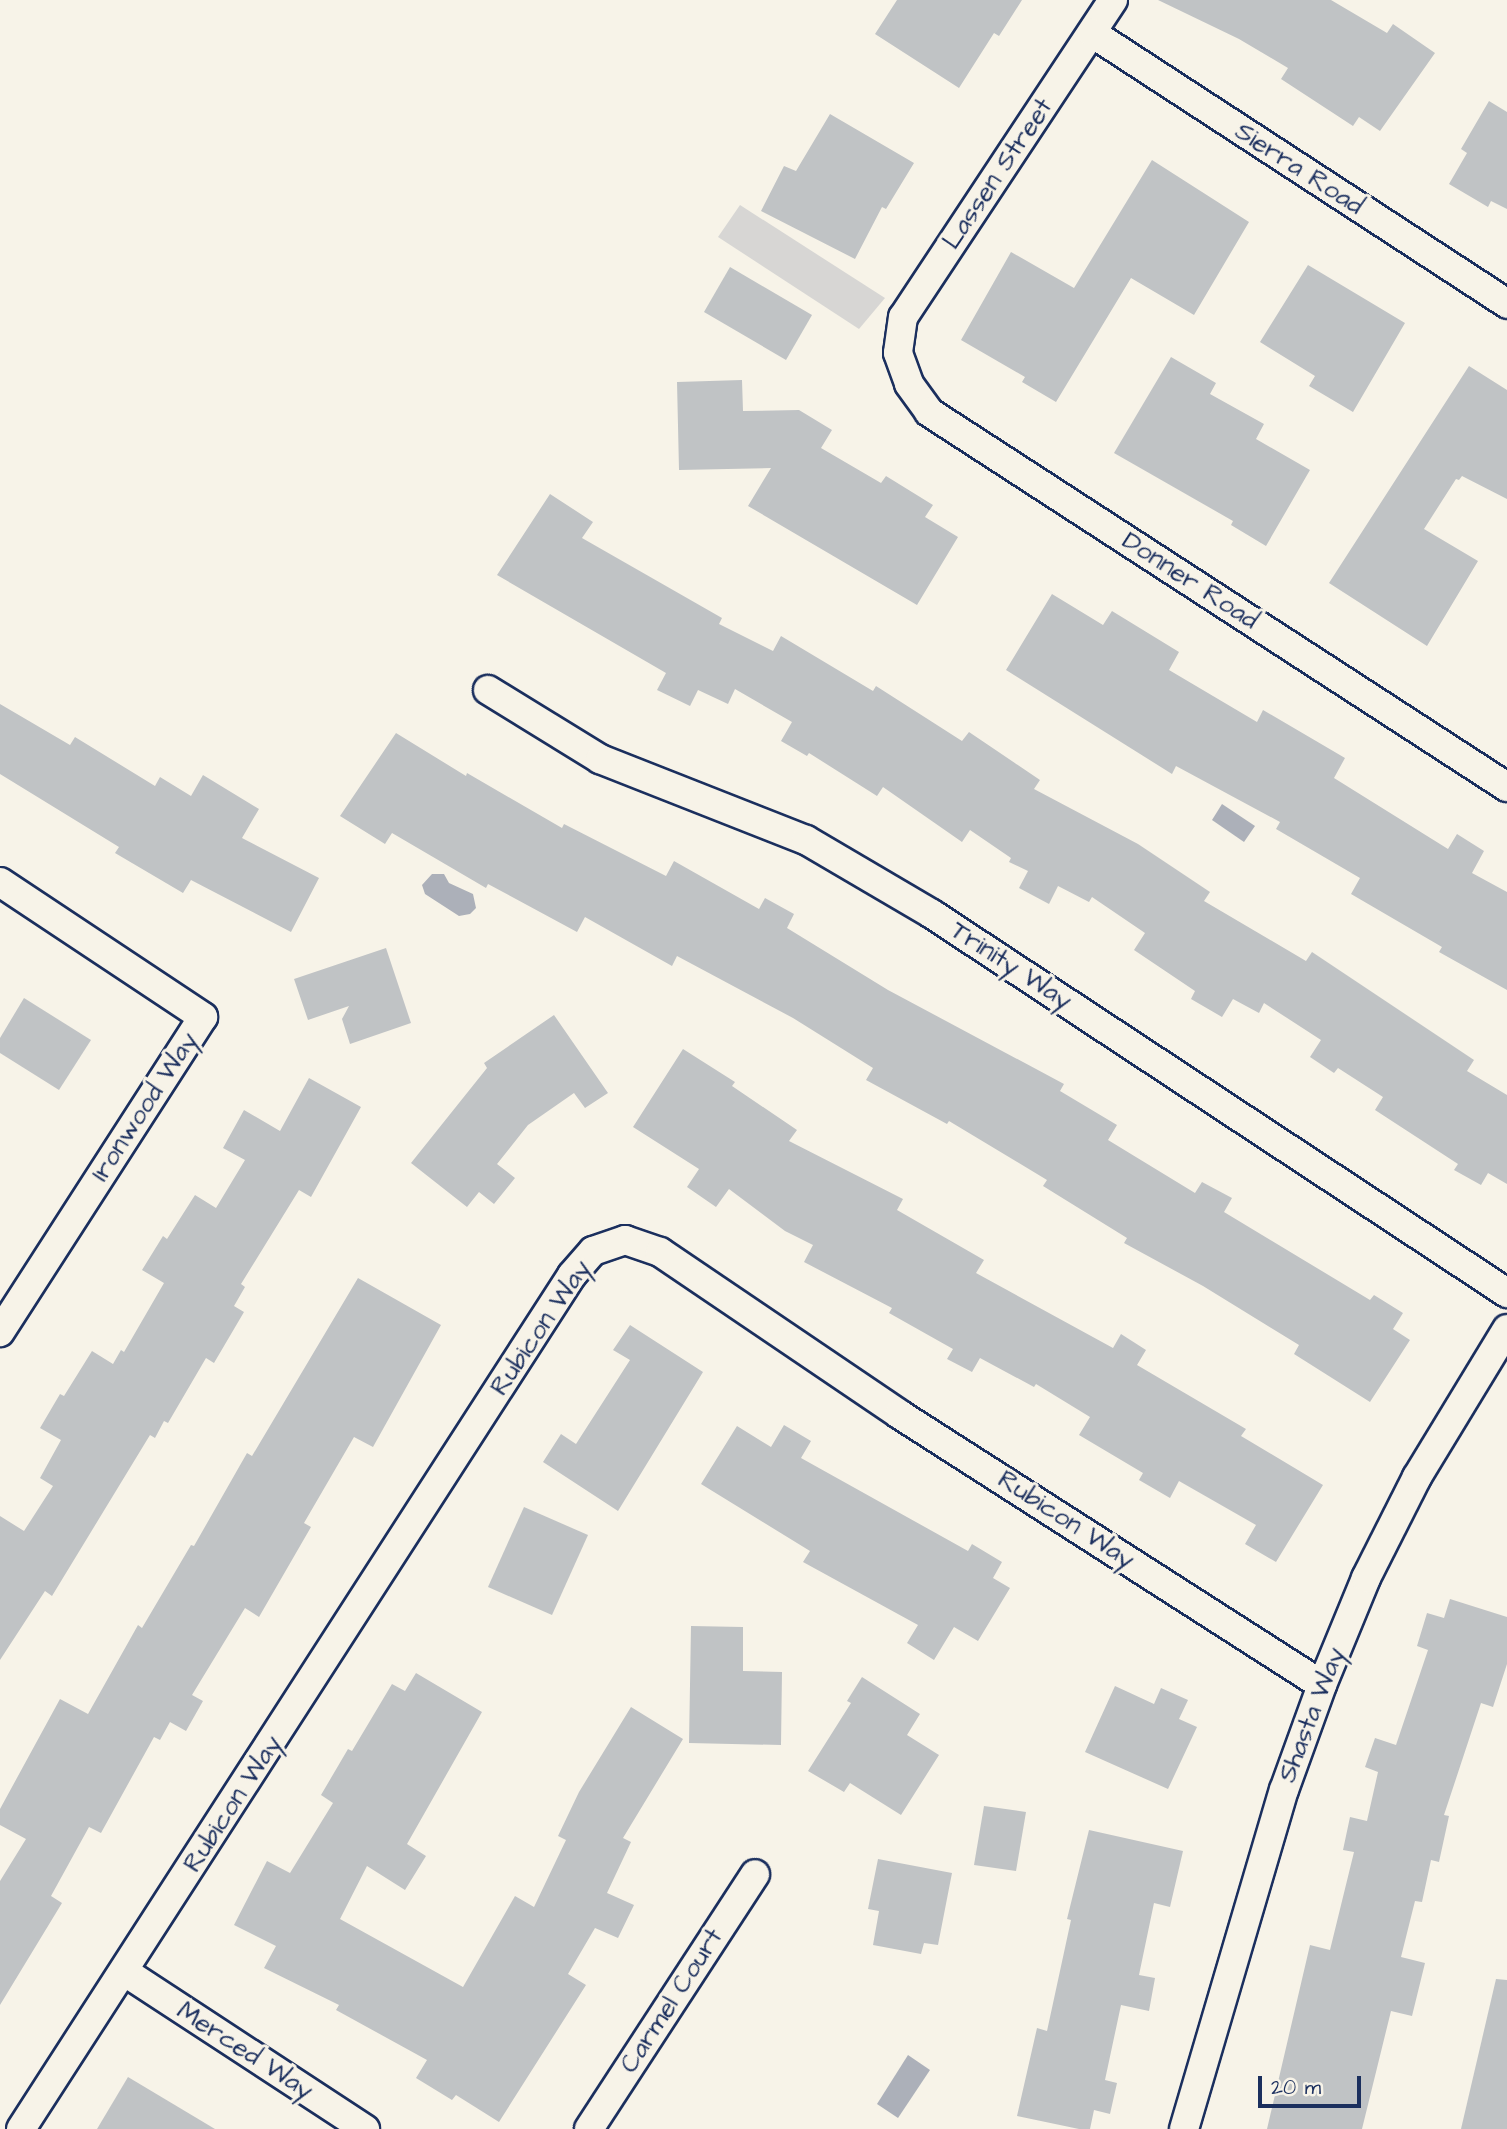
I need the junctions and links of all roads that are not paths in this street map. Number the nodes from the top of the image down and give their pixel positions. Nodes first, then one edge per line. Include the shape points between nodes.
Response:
1 (1113, 0) edge
2 (1092, 33) junction
3 (1507, 304) edge
4 (898, 353) joint
5 (488, 690) dead end
6 (1507, 787) edge
7 (0, 882) edge
8 (1507, 1293) edge
9 (1507, 1329) edge
10 (0, 1332) edge
11 (1322, 1685) junction
12 (755, 1874) dead end
13 (125, 1972) junction
14 (21, 2129) edge
15 (365, 2129) edge
16 (589, 2129) edge
17 (1184, 2129) edge

1 - 2 street, Lassen Street
2 - 3 street, Sierra Road
2 - 4 street, Lassen Street via 902,317
4 - 6 street, Donner Road via 909,384 929,412
5 - 8 street, Trinity Way via 600,759 806,841 932,914
7 - 10 street, Ironwood Way via 203,1017
9 - 11 street, Shasta Way via 1417,1477 1366,1578
11 - 13 street, Rubicon Way via 899,1414 660,1252 625,1240 593,1251 572,1275
11 - 17 street, Shasta Way via 1284,1790
12 - 16 street, Carmel Court
13 - 14 street, Rubicon Way
13 - 15 street, Merced Way

